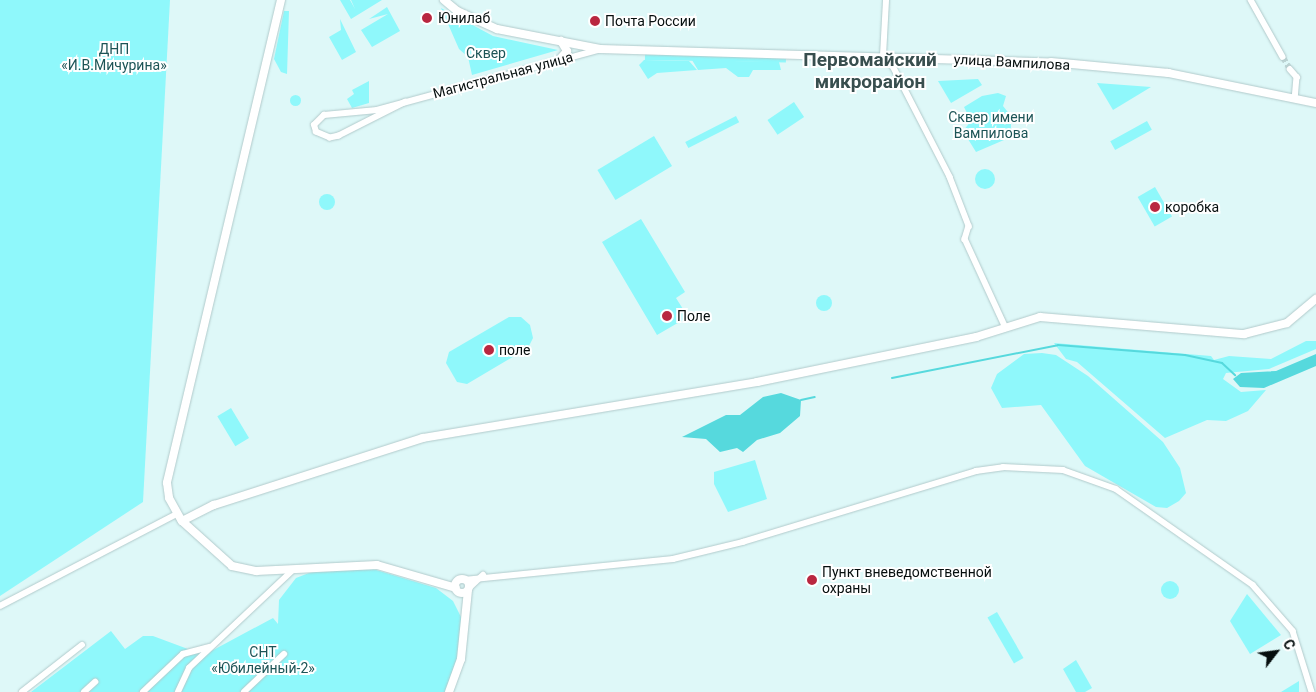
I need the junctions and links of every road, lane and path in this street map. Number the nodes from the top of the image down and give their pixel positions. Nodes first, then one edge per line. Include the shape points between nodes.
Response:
1 (280, 0) edge
2 (444, 0) edge
3 (886, 0) edge
4 (1251, 0) edge
5 (561, 41) junction
6 (600, 49) junction
7 (883, 56) junction
8 (892, 56) junction
9 (1283, 57) tunnel mouth
10 (559, 60) junction
11 (1290, 68) tunnel mouth
12 (1295, 98) junction
13 (406, 102) junction
14 (1316, 103) edge
15 (1316, 300) edge
16 (1006, 328) junction
17 (178, 514) junction
18 (182, 521) junction
19 (292, 571) junction
20 (483, 575) junction
21 (459, 585) junction
22 (468, 589) junction
23 (464, 603) junction
24 (0, 606) edge
25 (82, 645) dead end
26 (210, 647) junction
27 (284, 654) dead end
28 (95, 682) dead end
29 (22, 692) edge
30 (84, 692) edge
31 (143, 692) edge
32 (178, 692) edge
33 (244, 692) edge
34 (449, 692) edge
35 (1312, 692) edge

1 - 17 street via 167,483
2 - 5 street, улица Вампилова via 485,25
3 - 7 street
4 - 9 street
5 - 6 street, улица Вампилова
5 - 10 street via 567,51
6 - 7 street, улица Вампилова
6 - 10 street, Магистральная улица
7 - 8 street, улица Вампилова
8 - 12 street, улица Вампилова via 1051,62 1168,73
8 - 16 street via 893,66 950,177 969,226 965,239
10 - 13 street, Магистральная улица
11 - 12 street via 1298,76
12 - 14 street, улица Вампилова
13 - 13 street, Магистральная улица via 324,115 314,125 316,132 330,138 339,136
15 - 16 street via 1287,322 1244,334 1054,317
16 - 18 street via 757,382 423,438 214,505
17 - 18 street
17 - 24 street
18 - 19 street via 232,566 256,572
19 - 21 street via 377,565
19 - 26 street
20 - 21 street
20 - 22 street
20 - 35 street via 672,559 743,542 976,471 1003,467 1062,470 1116,489 1253,585 1293,631
21 - 22 street
21 - 22 street
21 - 23 street
22 - 23 street
23 - 34 street via 464,642
25 - 29 street
26 - 31 street via 183,654
26 - 32 street via 189,668
27 - 33 street
28 - 30 street

